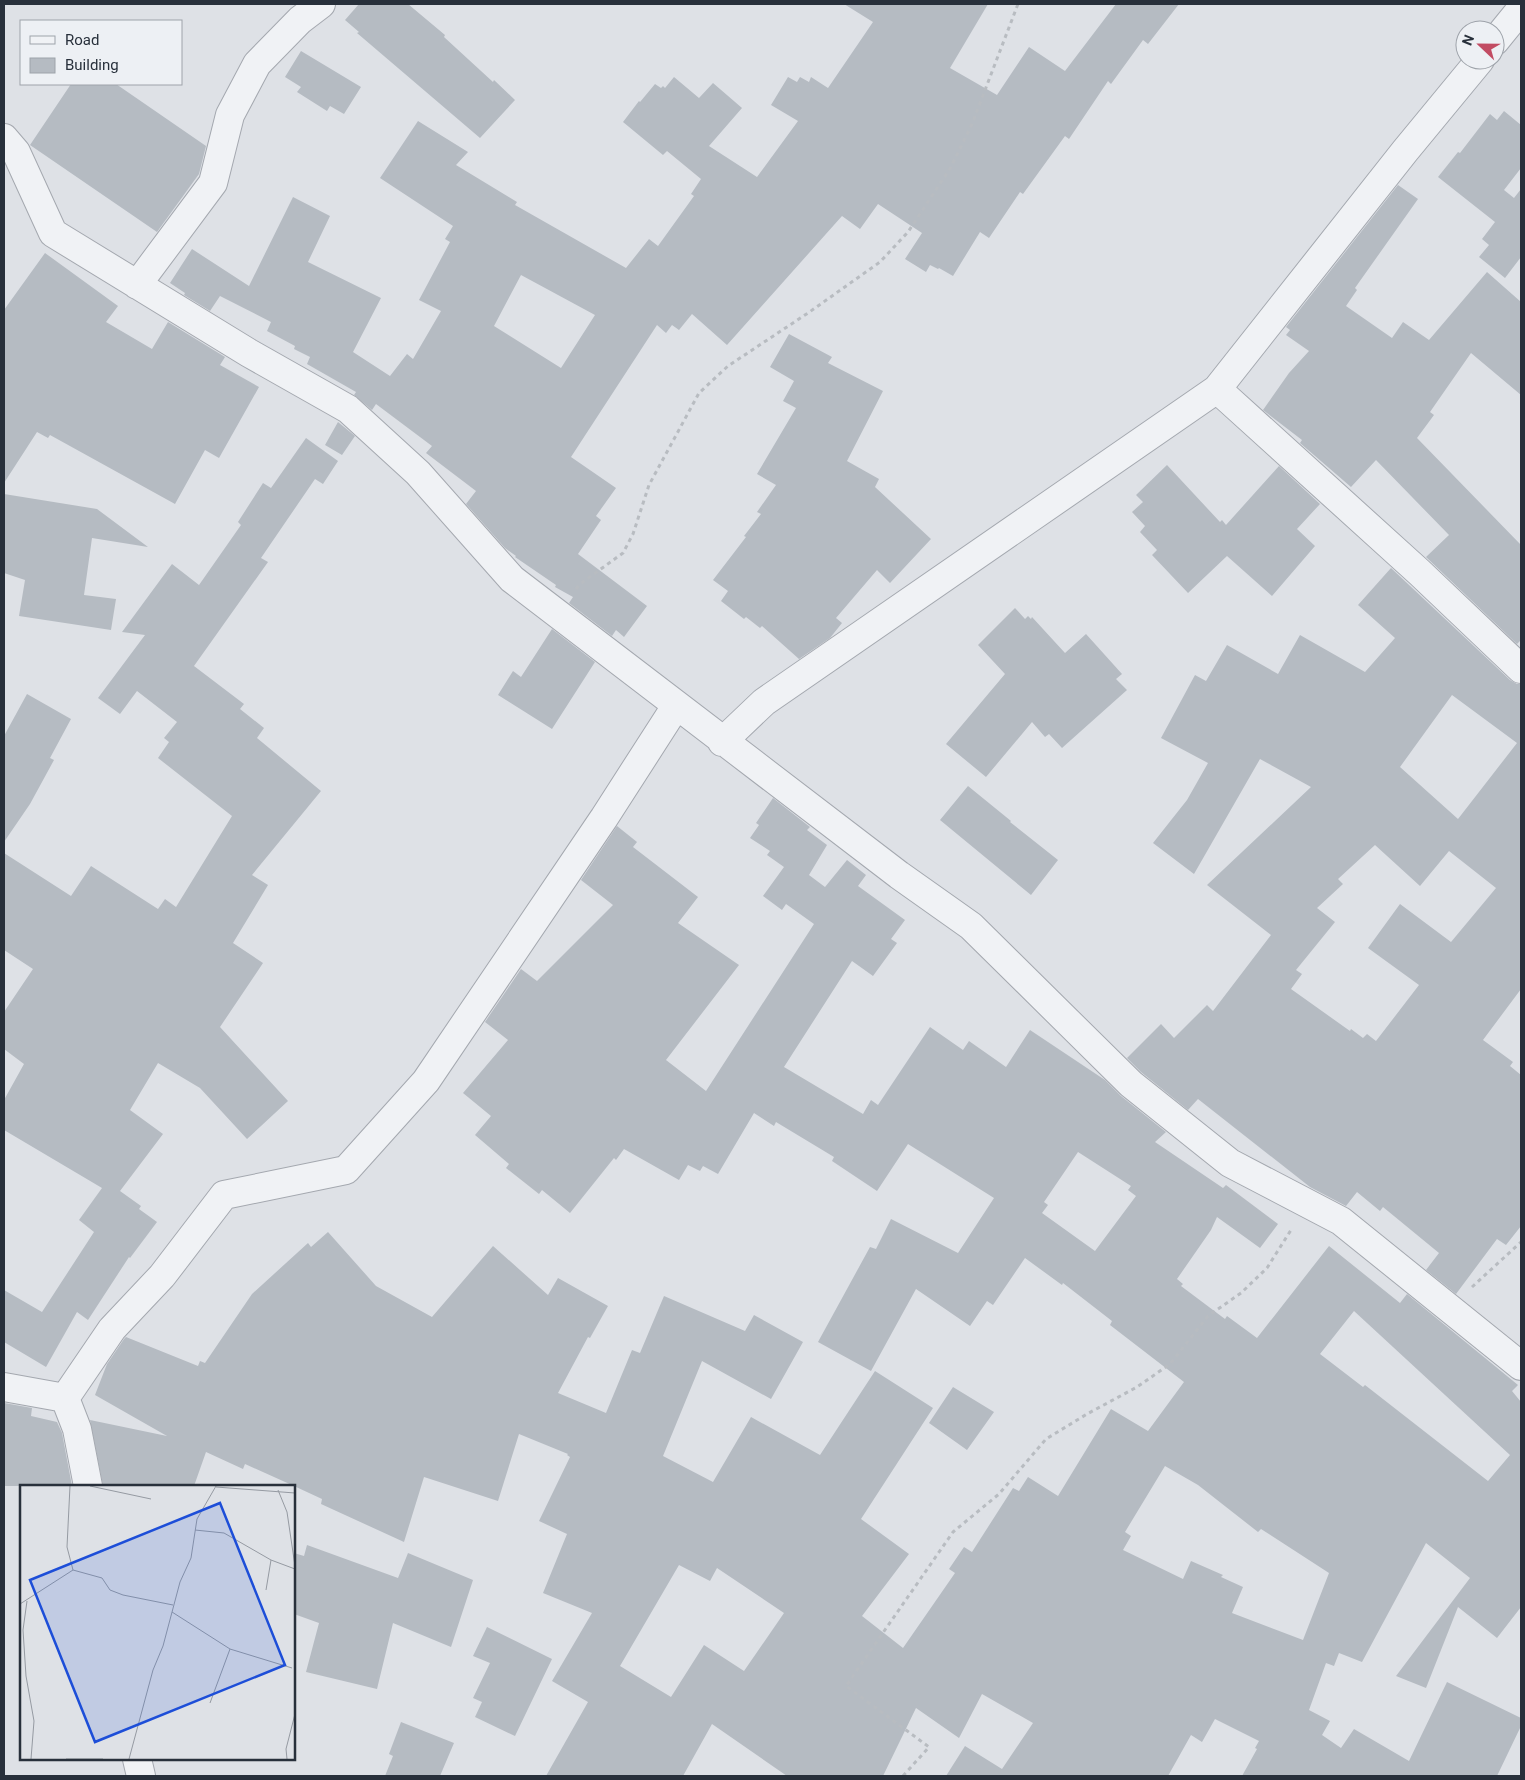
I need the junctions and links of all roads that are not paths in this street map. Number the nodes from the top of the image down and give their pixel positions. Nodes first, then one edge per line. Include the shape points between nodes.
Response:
1 (321, 4) edge
2 (1521, 9) edge
3 (1505, 29) edge
4 (1472, 70) edge
5 (4, 138) edge
6 (137, 285) junction
7 (1217, 389) junction
8 (1521, 669) edge
9 (676, 706) junction
10 (722, 742) junction
11 (1521, 1366) edge
12 (4, 1387) edge
13 (65, 1398) junction
14 (88, 1485) edge
15 (137, 1760) edge
16 (141, 1776) edge

1 - 6 street via 300,20 257,64 230,115 213,183
2 - 3 street
4 - 7 street
5 - 6 street via 16,152 53,233
6 - 9 street via 348,409 418,473 512,579
7 - 8 street
7 - 10 street via 764,702
9 - 10 street
9 - 13 street via 426,1081 346,1170 224,1195 162,1276 112,1328
10 - 11 street via 971,926 1131,1084 1222,1157 1341,1221
12 - 13 street
13 - 14 street via 77,1429
15 - 16 street

